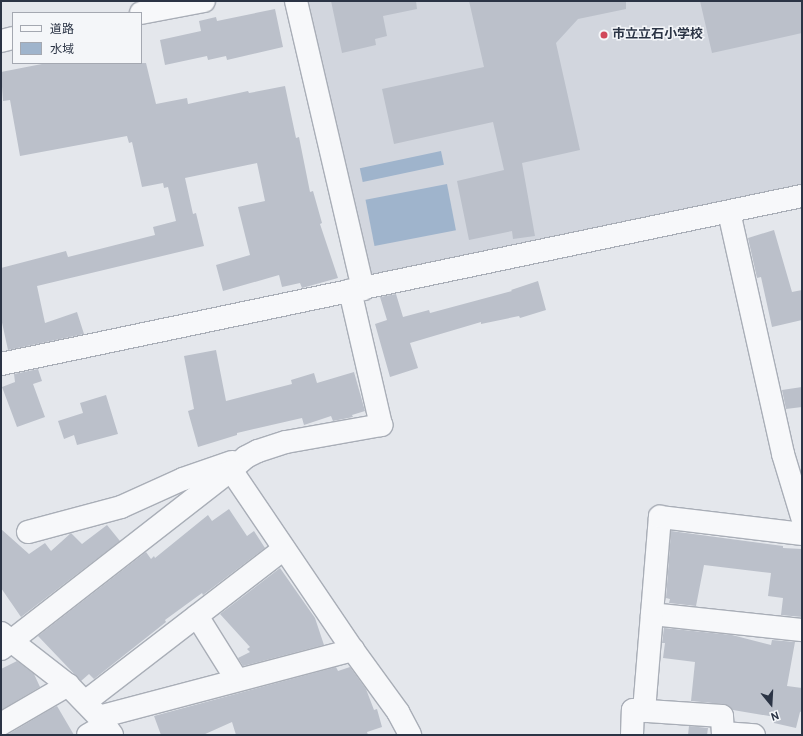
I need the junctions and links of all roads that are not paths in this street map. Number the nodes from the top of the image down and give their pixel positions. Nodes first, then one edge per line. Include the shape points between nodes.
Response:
1 (204, 1) edge
2 (296, 1) edge
3 (142, 13) edge
4 (12, 38) edge
5 (1, 41) edge
6 (802, 196) edge
7 (729, 212) junction
8 (357, 290) junction
9 (1, 364) edge
10 (239, 464) junction
11 (802, 516) edge
12 (28, 532) dead end
13 (802, 534) edge
14 (284, 549) junction
15 (652, 614) junction
16 (197, 616) junction
17 (802, 630) edge
18 (4, 641) edge
19 (352, 650) junction
20 (237, 680) junction
21 (68, 685) junction
22 (644, 710) junction
23 (98, 723) edge
24 (1, 724) edge
25 (723, 734) edge
26 (410, 735) edge
27 (632, 735) edge
28 (754, 735) edge

1 - 3 street
2 - 8 street
4 - 5 street
6 - 7 street
7 - 8 street
7 - 11 street via 782,454
8 - 9 street
8 - 10 street via 381,425 286,442 258,451
10 - 12 street via 183,479 122,507
10 - 14 street
10 - 18 street
13 - 15 street via 660,517
14 - 16 street
14 - 19 street
15 - 17 street
15 - 22 street
16 - 20 street
16 - 23 street
18 - 21 street
19 - 20 street
19 - 26 street via 398,712
20 - 23 street
21 - 23 street
21 - 24 street
22 - 25 street via 722,716
22 - 27 street via 633,710
25 - 28 street

